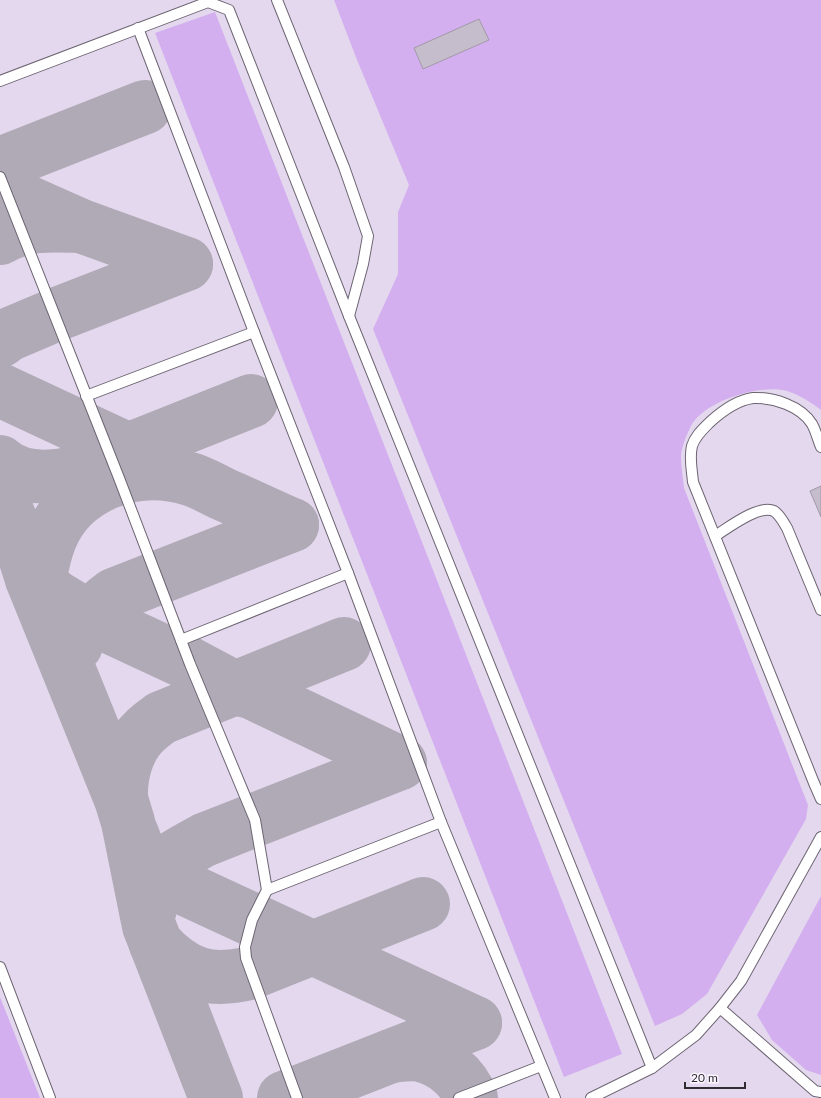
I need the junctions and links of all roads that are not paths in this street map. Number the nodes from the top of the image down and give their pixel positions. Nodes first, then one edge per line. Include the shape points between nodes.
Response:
1 (277, 0) edge
2 (138, 28) junction
3 (0, 81) edge
4 (0, 177) edge
5 (349, 316) junction
6 (254, 332) junction
7 (86, 396) junction
8 (821, 447) edge
9 (715, 536) junction
10 (348, 573) junction
11 (821, 610) edge
12 (181, 640) junction
13 (821, 799) edge
14 (440, 822) junction
15 (821, 837) edge
16 (267, 890) junction
17 (0, 967) edge
18 (720, 1008) junction
19 (541, 1066) junction
20 (652, 1068) junction
21 (821, 1092) edge
22 (50, 1098) edge
23 (297, 1098) edge
24 (459, 1098) edge
25 (555, 1098) edge
26 (592, 1098) edge

1 - 5 lane via 341,160 368,236 364,264
2 - 3 lane
2 - 5 lane via 208,2 229,10
2 - 6 lane
4 - 7 lane
5 - 20 lane
6 - 7 lane
6 - 10 lane
7 - 12 lane
8 - 9 lane via 812,424 800,411 788,404 752,398 720,413 698,434 692,445 690,462 693,482
9 - 11 lane via 755,512 765,509 774,512 787,528
9 - 13 lane
10 - 12 lane
10 - 14 lane
12 - 16 lane via 255,820
14 - 16 lane
14 - 19 lane
15 - 18 lane via 741,981
16 - 23 lane via 252,920 246,958
17 - 22 lane
18 - 20 lane via 696,1034
18 - 21 lane via 814,1091
19 - 24 lane
19 - 25 lane
20 - 26 lane

